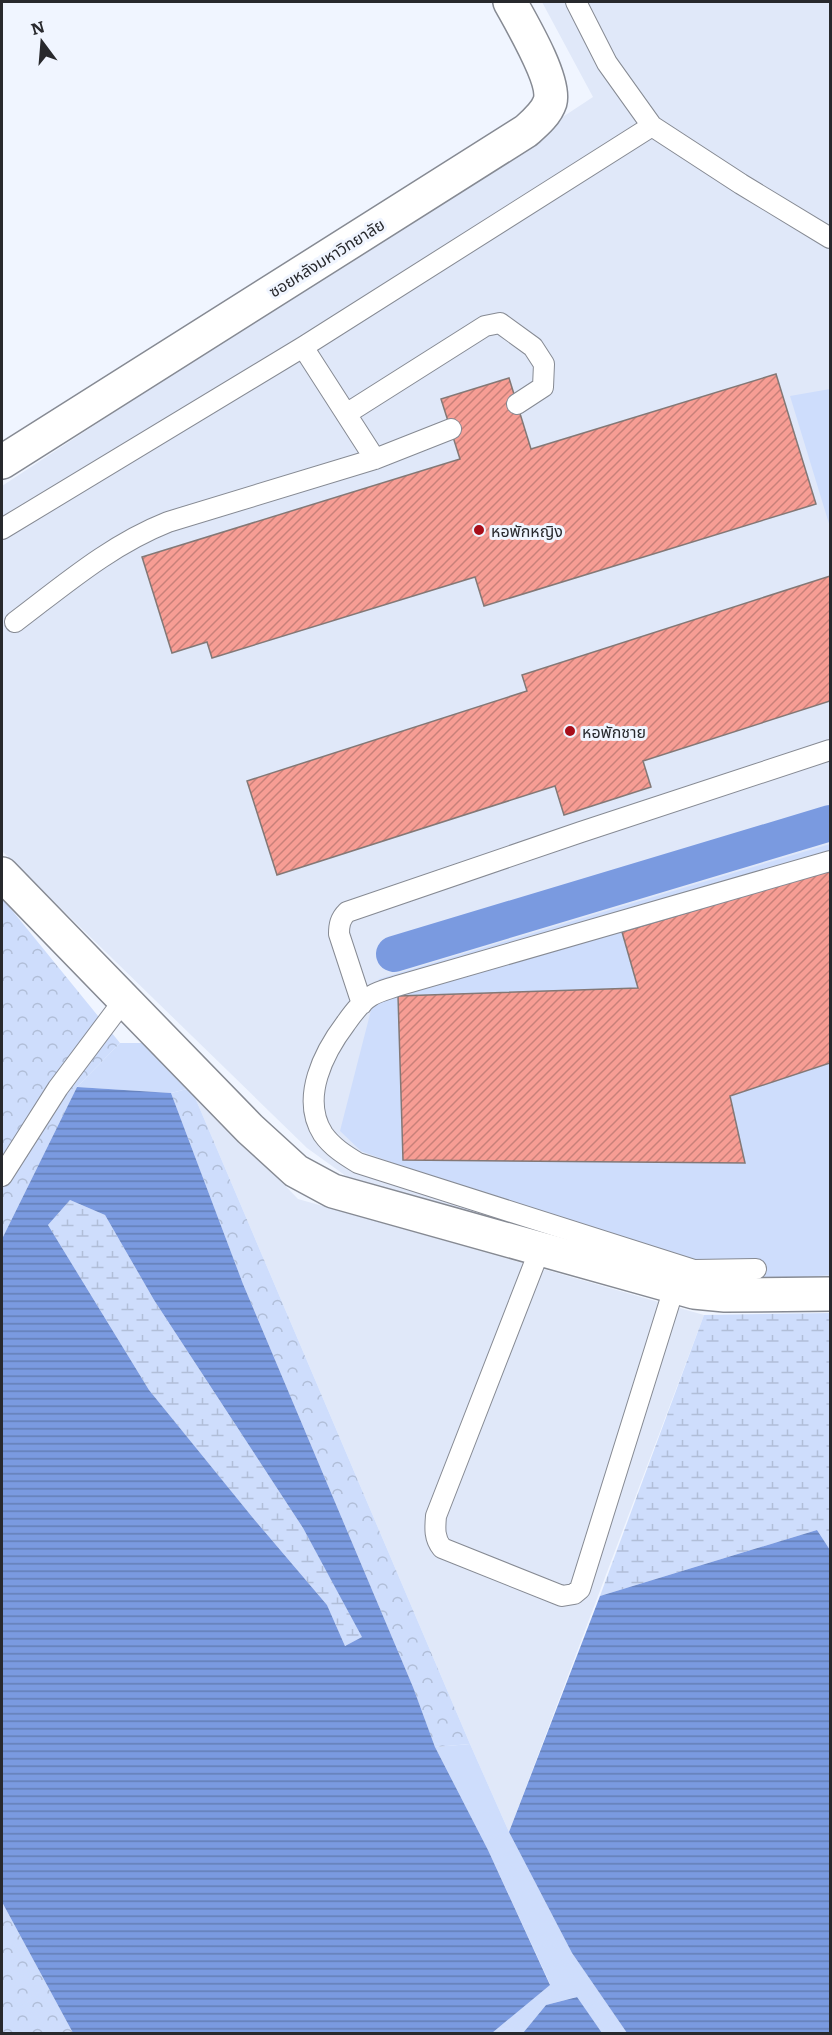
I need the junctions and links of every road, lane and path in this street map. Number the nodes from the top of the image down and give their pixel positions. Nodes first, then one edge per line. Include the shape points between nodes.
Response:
1 (510, 2) edge
2 (576, 2) edge
3 (652, 126) junction
4 (831, 238) edge
5 (303, 347) junction
6 (517, 404) dead end
7 (346, 414) junction
8 (451, 429) dead end
9 (375, 459) junction
10 (2, 462) edge
11 (2, 530) edge
12 (15, 622) dead end
13 (831, 750) edge
14 (831, 861) edge
15 (2, 874) edge
16 (124, 1000) junction
17 (362, 1004) junction
18 (2, 1176) edge
19 (540, 1249) junction
20 (756, 1269) dead end
21 (674, 1288) junction
22 (831, 1294) edge

1 - 10 street, ซอยหลังมหาวิทยาลัย via 542,63 551,91 550,103 537,121 516,138
2 - 3 lane via 607,63
3 - 4 lane
3 - 5 lane
5 - 7 lane
5 - 11 lane
6 - 7 lane via 543,387 544,364 533,347 500,322 485,326
7 - 9 lane
8 - 9 lane
9 - 12 lane via 146,531 107,552
13 - 17 lane via 347,912 339,925 339,934
14 - 17 lane via 397,986
15 - 16 street
16 - 18 lane via 58,1088
16 - 19 street via 250,1129 308,1179 333,1191
17 - 20 lane via 328,1050 318,1074 314,1107 322,1133 336,1149 358,1163 694,1269
19 - 21 street
19 - 21 lane via 436,1516 435,1531 442,1548 562,1596 574,1594 580,1588
21 - 22 street via 725,1295

